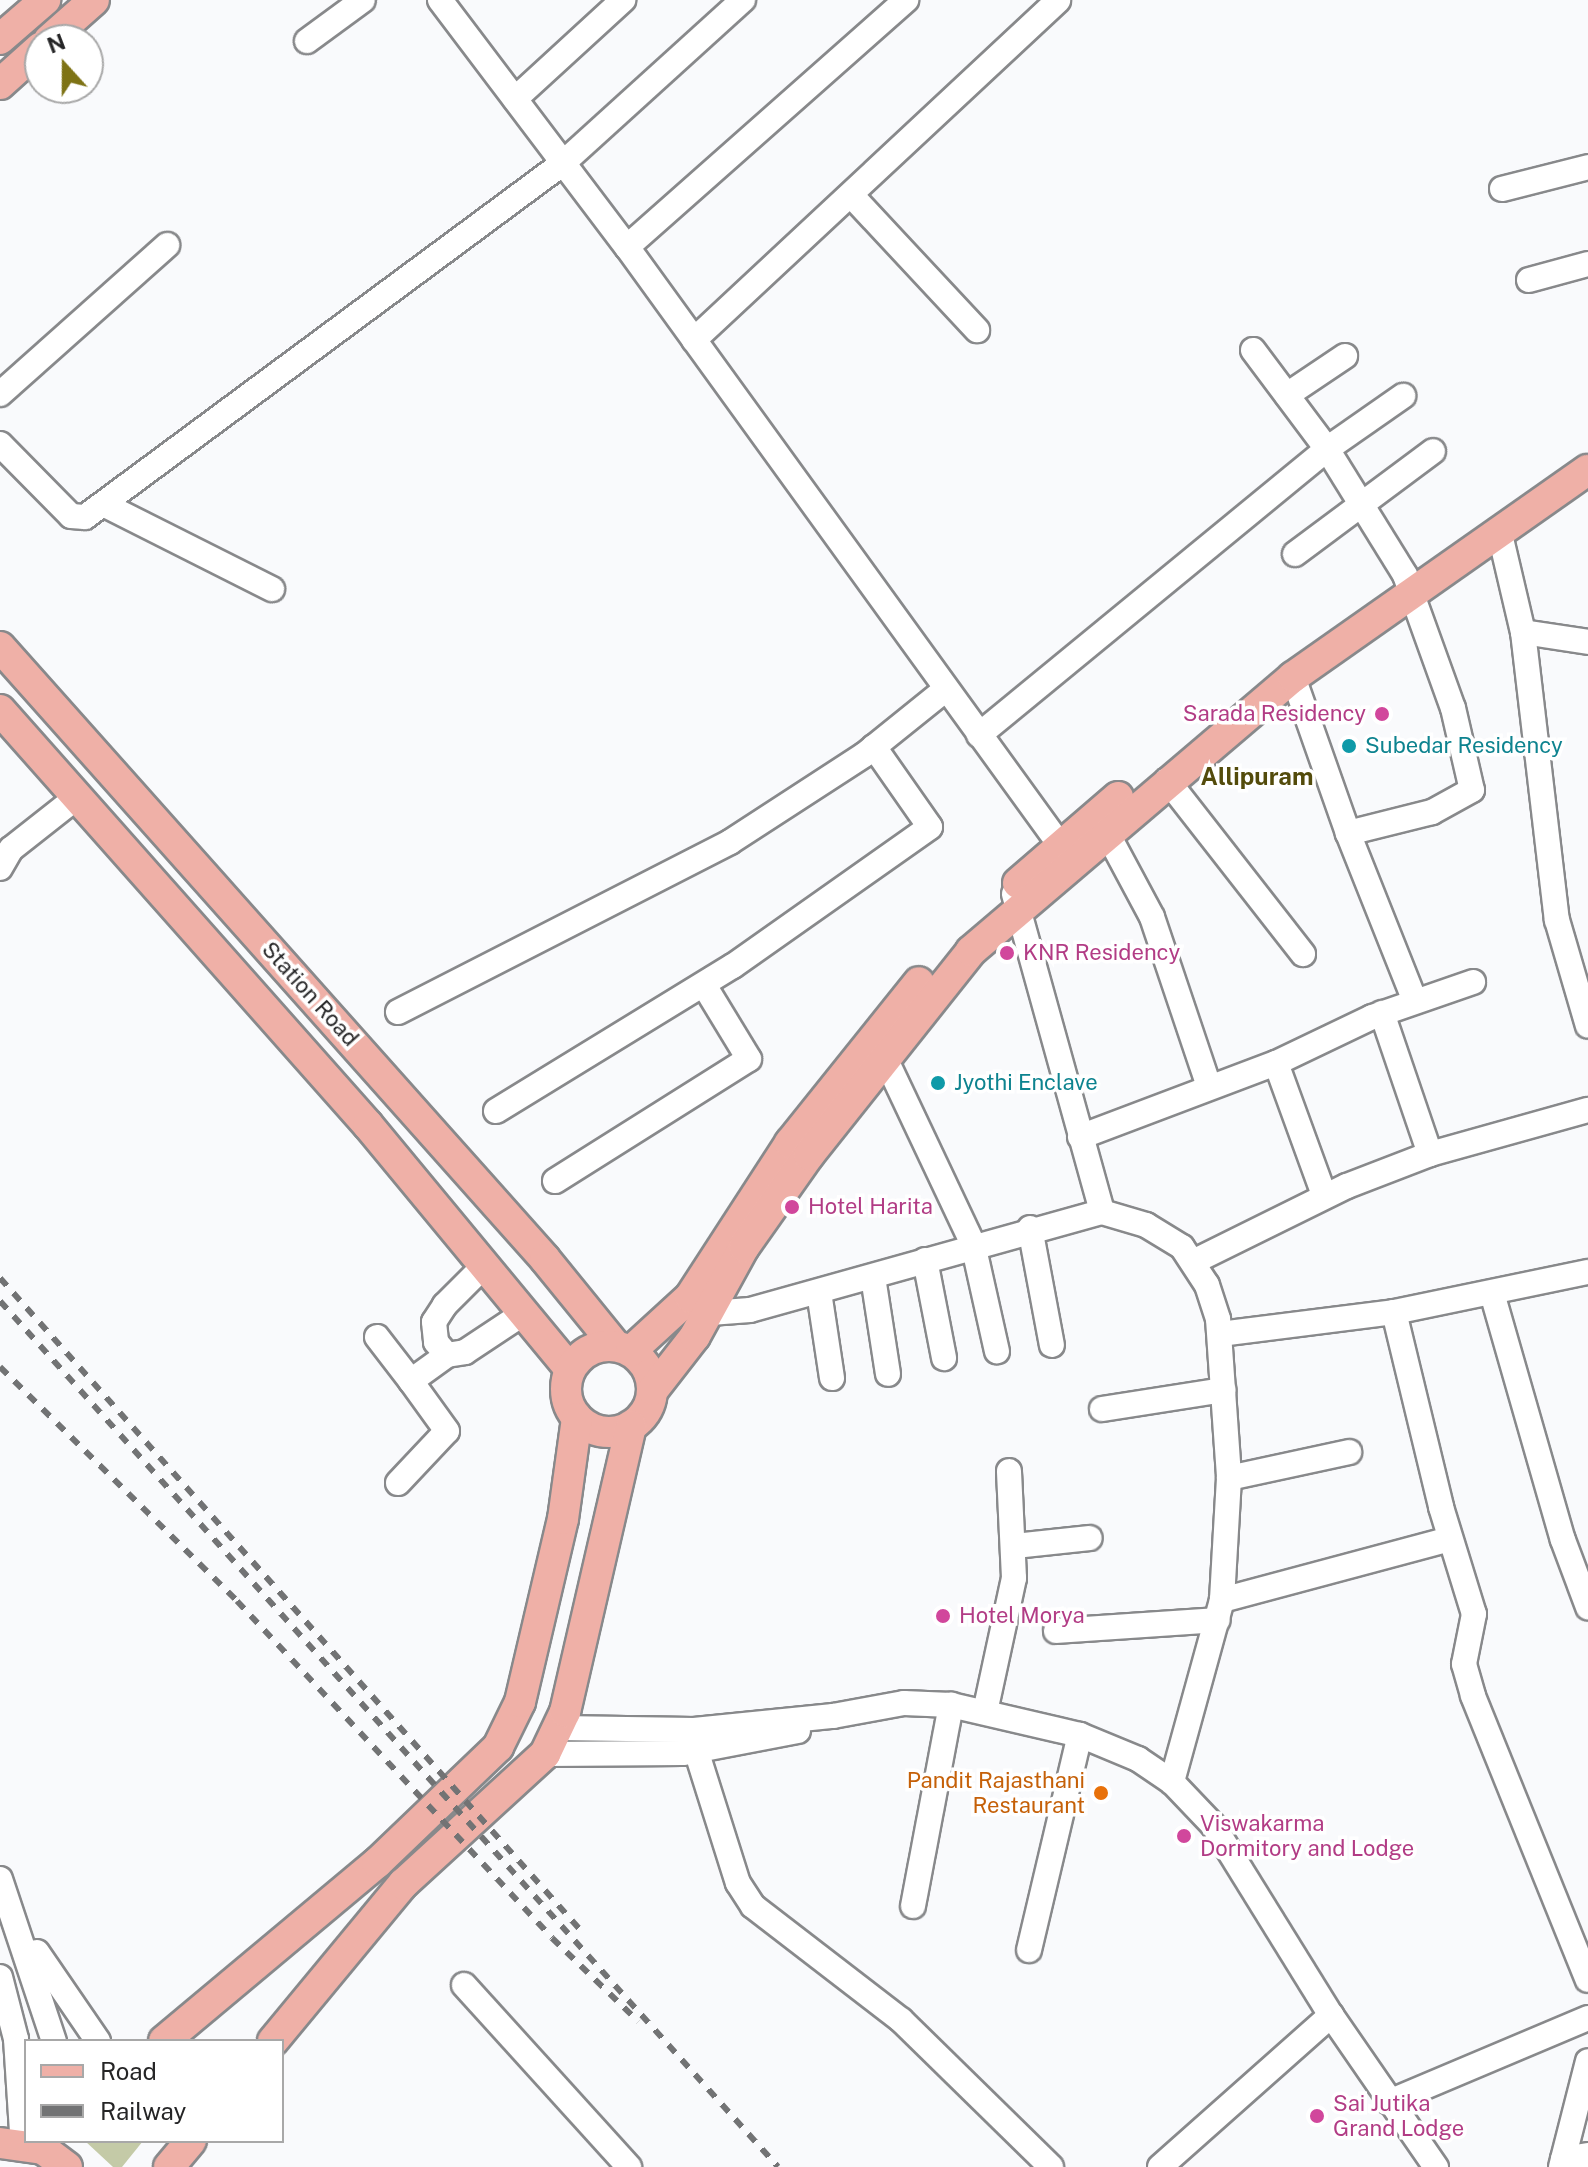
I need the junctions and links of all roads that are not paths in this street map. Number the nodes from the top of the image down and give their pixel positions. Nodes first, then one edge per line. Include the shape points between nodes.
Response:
1 (45, 0) edge
2 (94, 0) edge
3 (363, 0) edge
4 (440, 0) edge
5 (623, 0) edge
6 (743, 0) edge
7 (906, 0) edge
8 (1058, 0) edge
9 (67, 24) edge
10 (0, 39) edge
11 (307, 41) dead end
12 (24, 62) edge
13 (0, 84) edge
14 (515, 99) junction
15 (563, 163) junction
16 (1588, 167) edge
17 (1502, 189) dead end
18 (851, 195) junction
19 (167, 245) dead end
20 (627, 247) junction
21 (1588, 264) edge
22 (1529, 280) dead end
23 (977, 330) dead end
24 (694, 340) junction
25 (1253, 350) dead end
26 (1345, 356) dead end
27 (0, 394) edge
28 (1287, 395) junction
29 (1403, 396) dead end
30 (0, 444) edge
31 (1327, 449) junction
32 (1433, 451) dead end
33 (1588, 451) edge
34 (1588, 470) edge
35 (105, 505) junction
36 (1359, 506) junction
37 (1499, 530) junction
38 (1295, 554) dead end
39 (1409, 584) junction
40 (272, 589) dead end
41 (1523, 632) junction
42 (1588, 642) edge
43 (0, 647) edge
44 (1293, 677) junction
45 (946, 689) junction
46 (0, 710) edge
47 (979, 735) junction
48 (874, 747) junction
49 (1167, 780) junction
50 (77, 797) junction
51 (1107, 833) junction
52 (1348, 833) junction
53 (1060, 845) junction
54 (4, 857) edge
55 (1016, 898) junction
56 (1303, 954) dead end
57 (1473, 982) dead end
58 (704, 985) junction
59 (1415, 1001) junction
60 (398, 1012) dead end
61 (1382, 1013) junction
62 (1588, 1026) edge
63 (885, 1058) junction
64 (1276, 1063) junction
65 (1209, 1086) junction
66 (1588, 1110) edge
67 (496, 1111) dead end
68 (1080, 1137) junction
69 (1430, 1154) junction
70 (555, 1181) dead end
71 (1324, 1195) junction
72 (1102, 1212) junction
73 (1030, 1228) junction
74 (973, 1244) junction
75 (925, 1260) junction
76 (1195, 1261) junction
77 (485, 1265) junction
78 (1588, 1272) edge
79 (873, 1277) junction
80 (819, 1292) junction
81 (1492, 1293) junction
82 (1394, 1312) junction
83 (524, 1313) junction
84 (710, 1313) junction
85 (1220, 1334) junction
86 (377, 1337) dead end
87 (1052, 1345) dead end
88 (623, 1348) junction
89 (997, 1351) dead end
90 (447, 1355) junction
91 (944, 1358) dead end
92 (570, 1369) junction
93 (888, 1374) dead end
94 (832, 1378) dead end
95 (411, 1381) junction
96 (653, 1390) junction
97 (1224, 1390) junction
98 (1102, 1409) dead end
99 (577, 1418) junction
100 (631, 1426) junction
101 (1349, 1452) dead end
102 (1009, 1471) dead end
103 (1229, 1478) junction
104 (398, 1483) dead end
105 (1090, 1538) dead end
106 (1450, 1539) junction
107 (1015, 1546) junction
108 (1588, 1607) edge
109 (1220, 1610) junction
110 (1056, 1631) dead end
111 (951, 1705) junction
112 (985, 1712) junction
113 (833, 1716) junction
114 (1080, 1735) junction
115 (696, 1750) junction
116 (543, 1751) junction
117 (1172, 1782) junction
118 (0, 1879) edge
119 (913, 1906) dead end
120 (21, 1931) junction
121 (1029, 1950) dead end
122 (0, 1977) edge
123 (1588, 1980) edge
124 (464, 1985) dead end
125 (1331, 2015) junction
126 (1588, 2018) edge
127 (53, 2039) edge
128 (97, 2039) edge
129 (166, 2039) edge
130 (275, 2039) edge
131 (1588, 2061) edge
132 (1389, 2102) junction
133 (189, 2143) edge
134 (19, 2145) edge
135 (1588, 2155) edge
136 (1562, 2163) edge
137 (67, 2167) edge
138 (169, 2167) edge
139 (629, 2167) edge
140 (1051, 2167) edge
141 (1160, 2167) edge
142 (1436, 2167) edge

1 - 10 main road
2 - 9 main road
3 - 11 street
4 - 14 street
5 - 14 street
6 - 15 street
7 - 20 street
8 - 18 street
12 - 13 main road
14 - 15 street
15 - 20 street
15 - 35 street
16 - 17 street
18 - 23 street
18 - 24 street
19 - 27 street
20 - 24 street
21 - 22 street
24 - 45 street
25 - 28 street
26 - 28 street
28 - 31 street
29 - 31 street
30 - 35 street via 71,516 85,517
31 - 36 street
31 - 47 street
32 - 36 street
33 - 39 main road
34 - 37 main road
35 - 40 street
36 - 38 street
36 - 39 street
37 - 39 main road
37 - 41 street
39 - 44 main road
39 - 52 street via 1453,708 1472,790 1432,812
39 - 53 main road via 1229,707
41 - 42 street
41 - 62 street via 1557,920
43 - 88 main road, Station Road
44 - 49 main road
44 - 52 street
45 - 47 street
45 - 48 street
46 - 50 main road, Station Road
47 - 53 street
48 - 58 street via 930,827
48 - 60 street via 730,842
49 - 51 main road
49 - 56 street
50 - 54 street
50 - 77 main road, Station Road
51 - 55 main road
51 - 65 street via 1152,917
52 - 59 street
53 - 55 main road
55 - 63 main road
55 - 68 street
55 - 88 main road via 907,997 790,1143 690,1297
57 - 59 street
58 - 67 street
58 - 70 street via 749,1059
59 - 61 street
61 - 64 street
61 - 69 street
63 - 74 street
63 - 84 main road via 769,1211
64 - 65 street
64 - 71 street
65 - 68 street
66 - 69 street
68 - 72 street
69 - 71 street
71 - 76 street
72 - 73 street
72 - 76 street via 1165,1235
73 - 74 street
73 - 87 street
74 - 75 street
74 - 89 street
75 - 79 street
75 - 91 street
76 - 85 street
77 - 83 main road, Station Road
77 - 90 street via 434,1322 436,1342
78 - 81 street
79 - 80 street
79 - 93 street
80 - 84 street via 750,1310
80 - 94 street
81 - 82 street
81 - 108 street via 1563,1540
82 - 85 street
82 - 106 street
83 - 90 street via 465,1352
83 - 92 main road, Station Road
84 - 96 main road
85 - 97 street
86 - 95 street
88 - 92 main road via 597,1347
88 - 96 main road via 643,1361
90 - 95 street
92 - 99 main road via 565,1386
95 - 104 street via 447,1431
96 - 100 main road via 647,1411
97 - 98 street
97 - 103 street
99 - 100 main road via 603,1431
99 - 129 main road via 563,1519 520,1702 498,1747 357,1881
100 - 116 main road
101 - 103 street
102 - 107 street
103 - 109 street
105 - 107 street
106 - 109 street
106 - 123 street via 1474,1614 1475,1630 1464,1655 1473,1696
107 - 112 street via 1014,1578
109 - 110 street
109 - 117 street
111 - 112 street
111 - 113 street via 904,1703
111 - 119 street
112 - 114 street
113 - 115 street via 799,1731
113 - 116 street
114 - 117 street via 1138,1759
114 - 121 street
115 - 116 street
115 - 140 street via 738,1883 753,1906 901,2020
116 - 130 main road via 403,1884
117 - 125 street via 1213,1825 1250,1878
118 - 120 street
120 - 127 street
120 - 128 street
122 - 134 street via 16,2039
124 - 139 street
125 - 132 street
125 - 141 street
126 - 132 street
131 - 136 street
132 - 142 street
133 - 138 main road
134 - 137 main road
135 - 136 street

